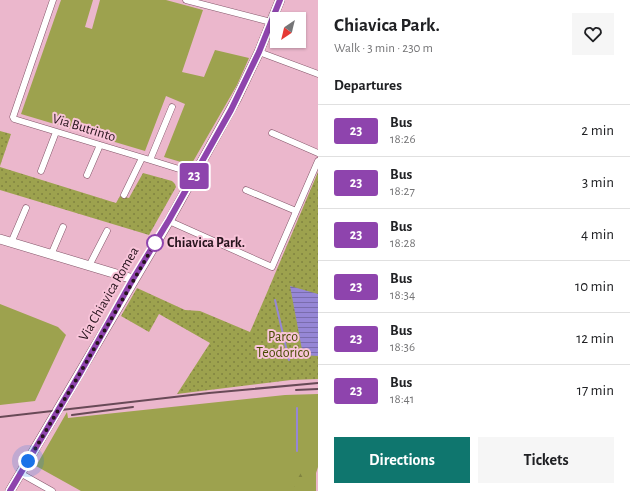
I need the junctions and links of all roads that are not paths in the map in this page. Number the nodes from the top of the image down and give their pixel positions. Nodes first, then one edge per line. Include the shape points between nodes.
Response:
1 (53, 0) edge
2 (186, 0) edge
3 (280, 0) edge
4 (275, 12) edge
5 (270, 22) edge
6 (270, 24) edge
7 (259, 52) junction
8 (318, 74) edge
9 (172, 107) dead end
10 (56, 132) junction
11 (272, 133) dead end
12 (100, 145) junction
13 (318, 153) edge
14 (142, 158) junction
15 (150, 160) junction
16 (318, 161) edge
17 (41, 171) dead end
18 (195, 174) junction
19 (87, 175) dead end
20 (246, 190) dead end
21 (124, 195) dead end
22 (26, 208) dead end
23 (296, 211) junction
24 (169, 220) junction
25 (62, 227) dead end
26 (107, 232) dead end
27 (0, 239) edge
28 (11, 243) junction
29 (51, 255) junction
30 (89, 266) junction
31 (133, 279) junction
32 (20, 473) junction
33 (10, 491) edge
34 (52, 491) edge

1 - 10 street, Via Butrinto via 13,117
2 - 5 street
3 - 4 street, Via Chiavica Romea
6 - 7 street, Via Chiavica Romea
7 - 8 street
7 - 18 street, Via Chiavica Romea
9 - 15 street
10 - 12 street, Via Butrinto
10 - 17 street
11 - 13 street
12 - 14 street, Via Butrinto
12 - 19 street
14 - 15 street, Via Butrinto
14 - 21 street
15 - 18 street, Via Butrinto
16 - 23 street
18 - 24 street, Via Chiavica Romea
20 - 23 street
22 - 28 street
23 - 24 street via 272,267
24 - 31 street, Via Chiavica Romea
25 - 29 street
26 - 30 street
27 - 28 street
28 - 29 street
29 - 30 street
30 - 31 street
31 - 32 street, Via Chiavica Romea
32 - 33 street, Via Chiavica Romea
32 - 34 street

